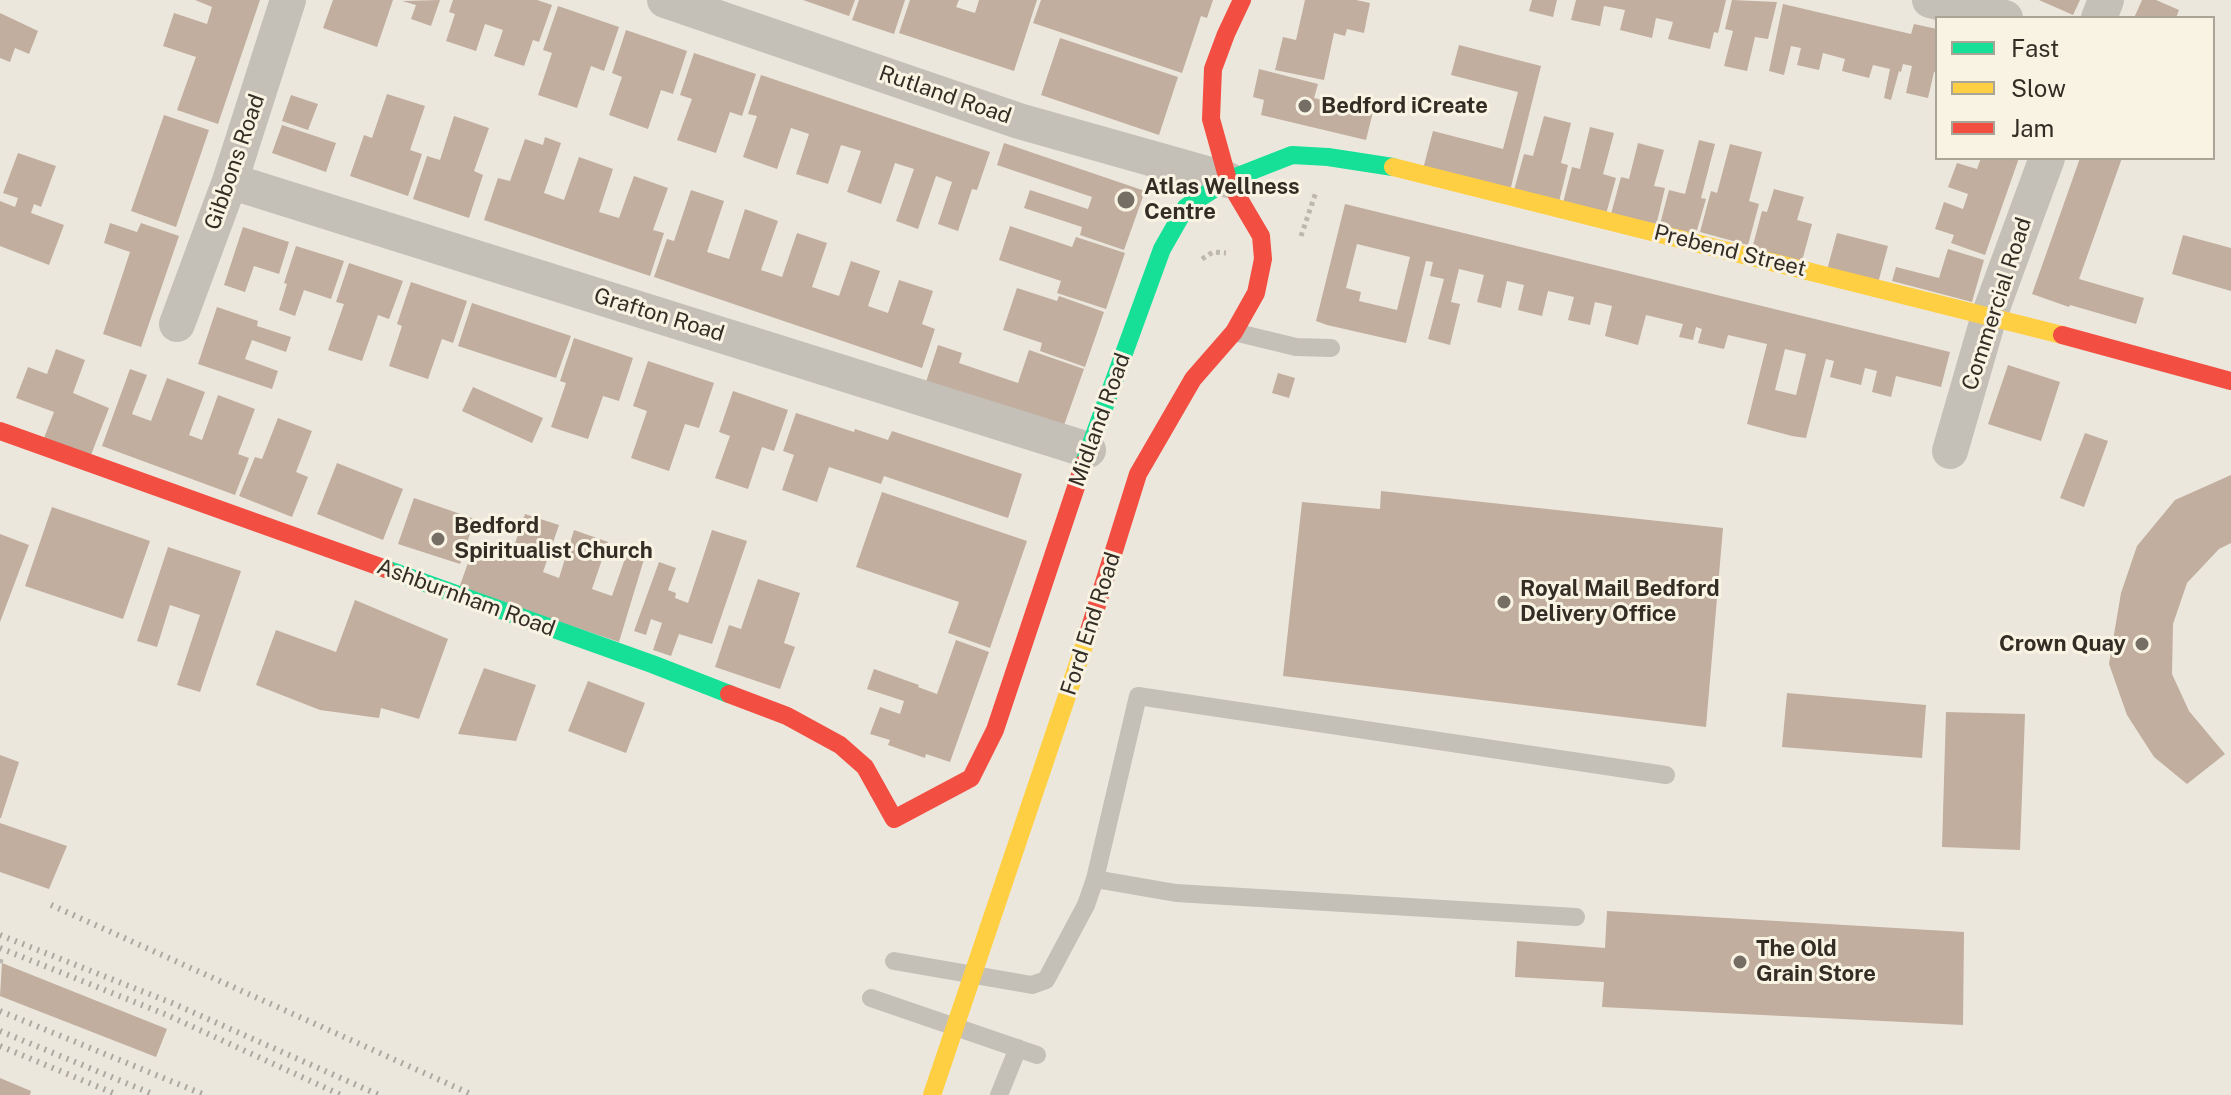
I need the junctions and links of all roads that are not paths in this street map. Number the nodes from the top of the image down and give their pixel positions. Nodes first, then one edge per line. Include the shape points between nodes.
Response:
1 (288, 0) edge
2 (665, 0) edge
3 (1242, 0) edge
4 (1930, 0) edge
5 (1997, 16) edge
6 (2046, 160) edge
7 (1228, 180) junction
8 (230, 181) junction
9 (1989, 316) junction
10 (177, 324) dead end
11 (1234, 332) junction
12 (1331, 348) dead end
13 (2231, 381) edge
14 (0, 431) edge
15 (1088, 450) junction
16 (1950, 451) dead end
17 (1666, 775) dead end
18 (894, 819) joint
19 (1095, 879) junction
20 (1576, 917) dead end
21 (894, 961) dead end
22 (871, 998) dead end
23 (1018, 1048) junction
24 (1037, 1055) dead end
25 (932, 1095) edge
26 (999, 1095) edge

1 - 8 street, Gibbons Road
2 - 7 street, Rutland Road via 1019,121
3 - 7 main road via 1213,69 1211,119
4 - 5 street
6 - 9 street, Commercial Road
7 - 9 main road, Prebend Street via 1292,155 1407,169
7 - 11 main road, Ford End Road via 1261,236 1263,259 1256,293
7 - 15 main road, Midland Road via 1186,207 1162,249
8 - 10 street, Gibbons Road
8 - 15 street, Grafton Road
9 - 13 main road, Prebend Street
9 - 16 street, Commercial Road
11 - 12 lane via 1296,347
11 - 25 main road, Ford End Road via 1193,379 1138,474
14 - 18 main road, Ashburnham Road via 787,716 840,745 865,767
15 - 18 main road, Midland Road via 995,730 971,778
17 - 19 lane via 1138,696
19 - 20 lane via 1176,893
19 - 21 lane via 1046,980 1032,985
22 - 23 lane
23 - 24 lane
23 - 26 lane

